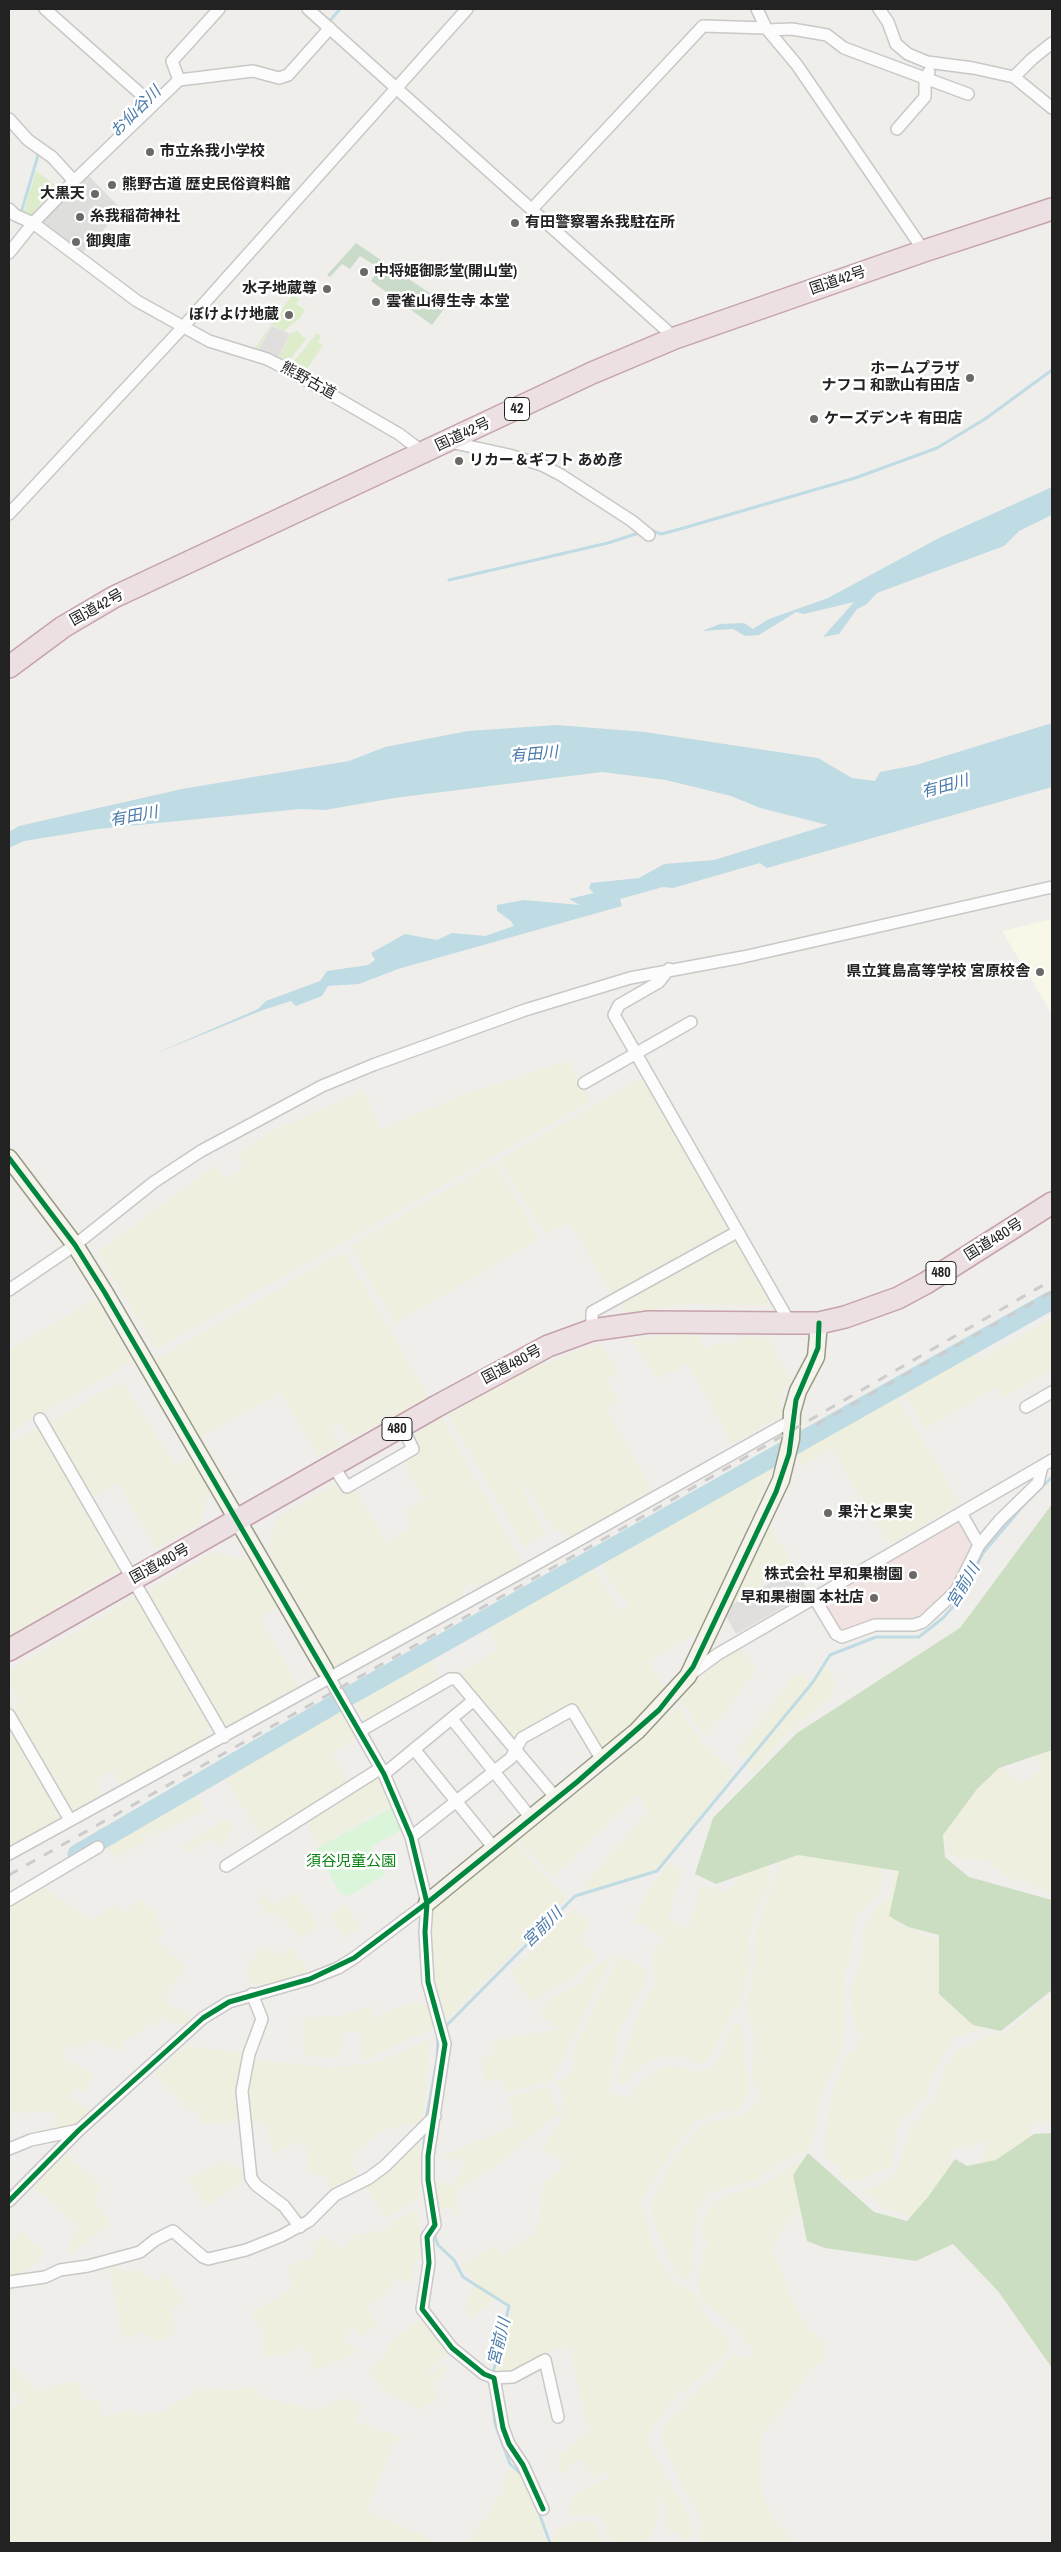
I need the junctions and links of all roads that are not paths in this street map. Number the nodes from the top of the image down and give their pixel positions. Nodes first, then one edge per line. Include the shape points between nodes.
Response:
1 (46, 9) edge
2 (219, 9) edge
3 (308, 9) edge
4 (467, 9) edge
5 (757, 9) edge
6 (879, 9) edge
7 (330, 28) junction
8 (767, 29) junction
9 (1052, 43) edge
10 (935, 64) junction
11 (1014, 77) junction
12 (925, 79) junction
13 (180, 80) junction
14 (396, 87) junction
15 (968, 94) dead end
16 (153, 105) junction
17 (1052, 108) edge
18 (9, 119) edge
19 (897, 129) dead end
20 (74, 181) junction
21 (9, 209) edge
22 (532, 209) junction
23 (1052, 209) edge
24 (33, 223) junction
25 (924, 251) junction
26 (9, 253) edge
27 (183, 327) junction
28 (675, 338) junction
29 (449, 441) junction
30 (424, 453) junction
31 (9, 514) edge
32 (649, 535) dead end
33 (9, 667) edge
34 (1052, 886) edge
35 (669, 969) junction
36 (691, 1022) dead end
37 (634, 1053) junction
38 (584, 1083) dead end
39 (9, 1158) edge
40 (1052, 1203) edge
41 (737, 1232) junction
42 (75, 1245) junction
43 (9, 1290) edge
44 (820, 1322) junction
45 (790, 1324) junction
46 (592, 1330) junction
47 (1052, 1392) edge
48 (1026, 1407) dead end
49 (40, 1419) dead end
50 (792, 1420) junction
51 (1047, 1463) edge
52 (961, 1513) junction
53 (237, 1521) junction
54 (979, 1545) junction
55 (134, 1579) junction
56 (815, 1599) junction
57 (9, 1650) edge
58 (327, 1675) junction
59 (688, 1676) junction
60 (474, 1700) junction
61 (9, 1715) edge
62 (452, 1719) junction
63 (360, 1731) junction
64 (224, 1737) junction
65 (414, 1749) junction
66 (515, 1750) junction
67 (602, 1760) junction
68 (382, 1771) junction
69 (494, 1771) junction
70 (556, 1798) junction
71 (456, 1801) junction
72 (531, 1818) junction
73 (70, 1820) junction
74 (411, 1837) junction
75 (98, 1848) dead end
76 (494, 1848) junction
77 (9, 1854) edge
78 (226, 1866) dead end
79 (9, 1900) edge
80 (427, 1903) junction
81 (252, 1994) junction
82 (435, 2116) junction
83 (79, 2130) junction
84 (9, 2149) edge
85 (9, 2201) edge
86 (300, 2226) junction
87 (9, 2282) edge
88 (494, 2378) junction
89 (558, 2417) dead end
90 (543, 2509) dead end

1 - 16 street
2 - 13 street via 172,61
3 - 7 street
4 - 14 street
5 - 8 street
6 - 10 street via 896,44 908,54
7 - 13 street via 288,75 280,78 253,71
7 - 14 street
8 - 12 street via 827,35 844,48
8 - 22 street via 703,26
8 - 25 street via 802,72
9 - 11 street
10 - 11 street
10 - 12 street
11 - 17 street
12 - 15 street
12 - 19 street via 925,98
13 - 16 street
14 - 22 street
14 - 27 street
16 - 20 street
18 - 20 street
20 - 24 street
21 - 24 street, 熊野古道
22 - 28 street
23 - 25 highway, 国道42号 / 42
24 - 26 street
24 - 27 street, 熊野古道 via 137,301
25 - 28 highway, 国道42号 / 42
27 - 30 street, 熊野古道 via 285,368 399,434
27 - 31 street
28 - 29 highway, 国道42号 / 42 via 592,373
29 - 30 highway, 国道42号 / 42
29 - 32 street via 542,465
30 - 33 highway, 国道42号 / 42 via 114,597 63,627
34 - 35 street via 743,957
35 - 37 street via 658,982 616,1009 614,1015
35 - 42 street via 525,1010 322,1086 201,1151 154,1182
36 - 37 street
37 - 38 street
37 - 41 street
39 - 42 street
40 - 44 highway, 国道480号 / 480 via 898,1298
41 - 45 street
41 - 46 street via 592,1312
42 - 43 street
42 - 53 street
44 - 45 highway, 国道480号 / 480
44 - 50 street via 818,1348 798,1391
45 - 46 highway, 国道480号 / 480 via 649,1322
46 - 53 highway, 国道480号 / 480 via 548,1346
47 - 48 street
49 - 55 street
50 - 58 street
50 - 59 street via 788,1454 776,1492
51 - 52 street
51 - 54 street via 1038,1483
52 - 54 street
52 - 56 street
53 - 55 highway, 国道480号 / 480
53 - 58 street
54 - 56 street via 956,1591 919,1623 875,1625 842,1637 836,1634
55 - 57 highway, 国道480号 / 480
55 - 64 street
56 - 59 street via 718,1654
58 - 63 street
58 - 64 street
59 - 67 street via 649,1721
60 - 62 street
60 - 63 street via 452,1678
60 - 66 street
61 - 73 street
62 - 65 street
62 - 69 street
63 - 68 street
64 - 73 street
65 - 68 street
65 - 71 street
66 - 67 street via 522,1738 572,1710
66 - 69 street
66 - 70 street
67 - 70 street
68 - 74 street
68 - 78 street
69 - 71 street
69 - 72 street
70 - 72 street
71 - 74 street
71 - 76 street
72 - 76 street
73 - 77 street
74 - 80 street
75 - 79 street
76 - 80 street
80 - 81 street via 338,1968
80 - 82 street via 428,1982 445,2044
81 - 83 street via 229,2002 203,2018
81 - 86 street via 262,2019 249,2054 242,2092 251,2178 284,2206
82 - 86 street via 385,2166 335,2195 310,2221
82 - 88 street via 428,2164 435,2225 427,2237 429,2262 422,2309 452,2348 484,2374
83 - 84 street via 31,2140
83 - 85 street
86 - 87 street via 246,2250 208,2259 173,2231 140,2252 60,2270 45,2277
88 - 89 street via 513,2377 545,2360
88 - 90 street via 506,2436

